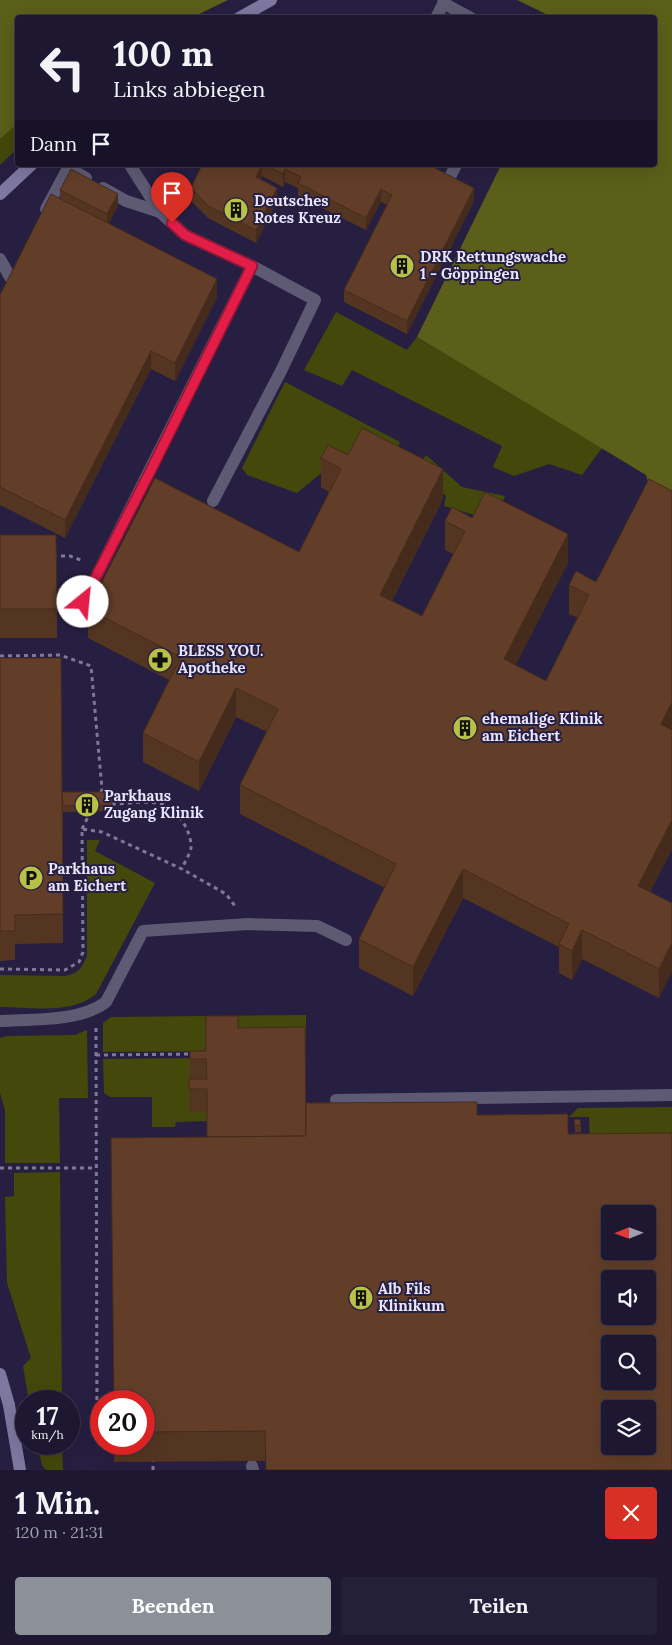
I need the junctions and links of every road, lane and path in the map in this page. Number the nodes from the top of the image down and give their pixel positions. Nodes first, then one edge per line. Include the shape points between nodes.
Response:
1 (271, 0) edge
2 (444, 2) edge
3 (244, 15) edge
4 (438, 15) edge
5 (466, 15) edge
6 (29, 167) edge
7 (131, 167) edge
8 (0, 194) edge
9 (160, 212) junction
10 (41, 218) edge
11 (0, 259) edge
12 (19, 260) edge
13 (252, 266) junction
14 (10, 277) junction
15 (3, 289) edge
16 (213, 501) dead end
17 (44, 556) edge
18 (100, 569) junction
19 (83, 602) dead end
20 (0, 656) edge
21 (8, 656) junction
22 (8, 666) edge
23 (98, 797) edge
24 (112, 804) edge
25 (94, 805) edge
26 (82, 828) junction
27 (182, 869) junction
28 (248, 924) junction
29 (346, 940) dead end
30 (0, 969) edge
31 (96, 1010) junction
32 (0, 1021) edge
33 (194, 1054) edge
34 (96, 1055) junction
35 (672, 1094) edge
36 (336, 1100) dead end
37 (0, 1168) edge
38 (95, 1168) junction
39 (0, 1374) edge
40 (97, 1390) edge
41 (153, 1455) edge
42 (20, 1470) edge
43 (153, 1470) edge

1 - 3 street
2 - 4 lane
2 - 5 lane
6 - 8 street
7 - 9 lane
9 - 10 lane via 126,200 68,168
9 - 13 lane via 185,235
11 - 14 lane
12 - 14 lane
13 - 16 lane via 315,300
13 - 18 lane
14 - 15 lane
17 - 18 path via 70,556
18 - 19 lane
20 - 21 path
21 - 22 path
21 - 23 path via 60,655 91,666 102,789
24 - 27 path via 163,804 174,812 187,828 191,848
25 - 26 path
26 - 27 path via 102,832
26 - 30 path via 83,952 80,962 65,970
27 - 28 path via 226,894
28 - 29 lane via 317,926
28 - 31 lane via 143,931 106,1002
31 - 32 lane via 80,1015
31 - 34 path
33 - 34 path
34 - 38 path
35 - 36 lane
37 - 38 path
38 - 40 path
39 - 42 street
41 - 43 path

